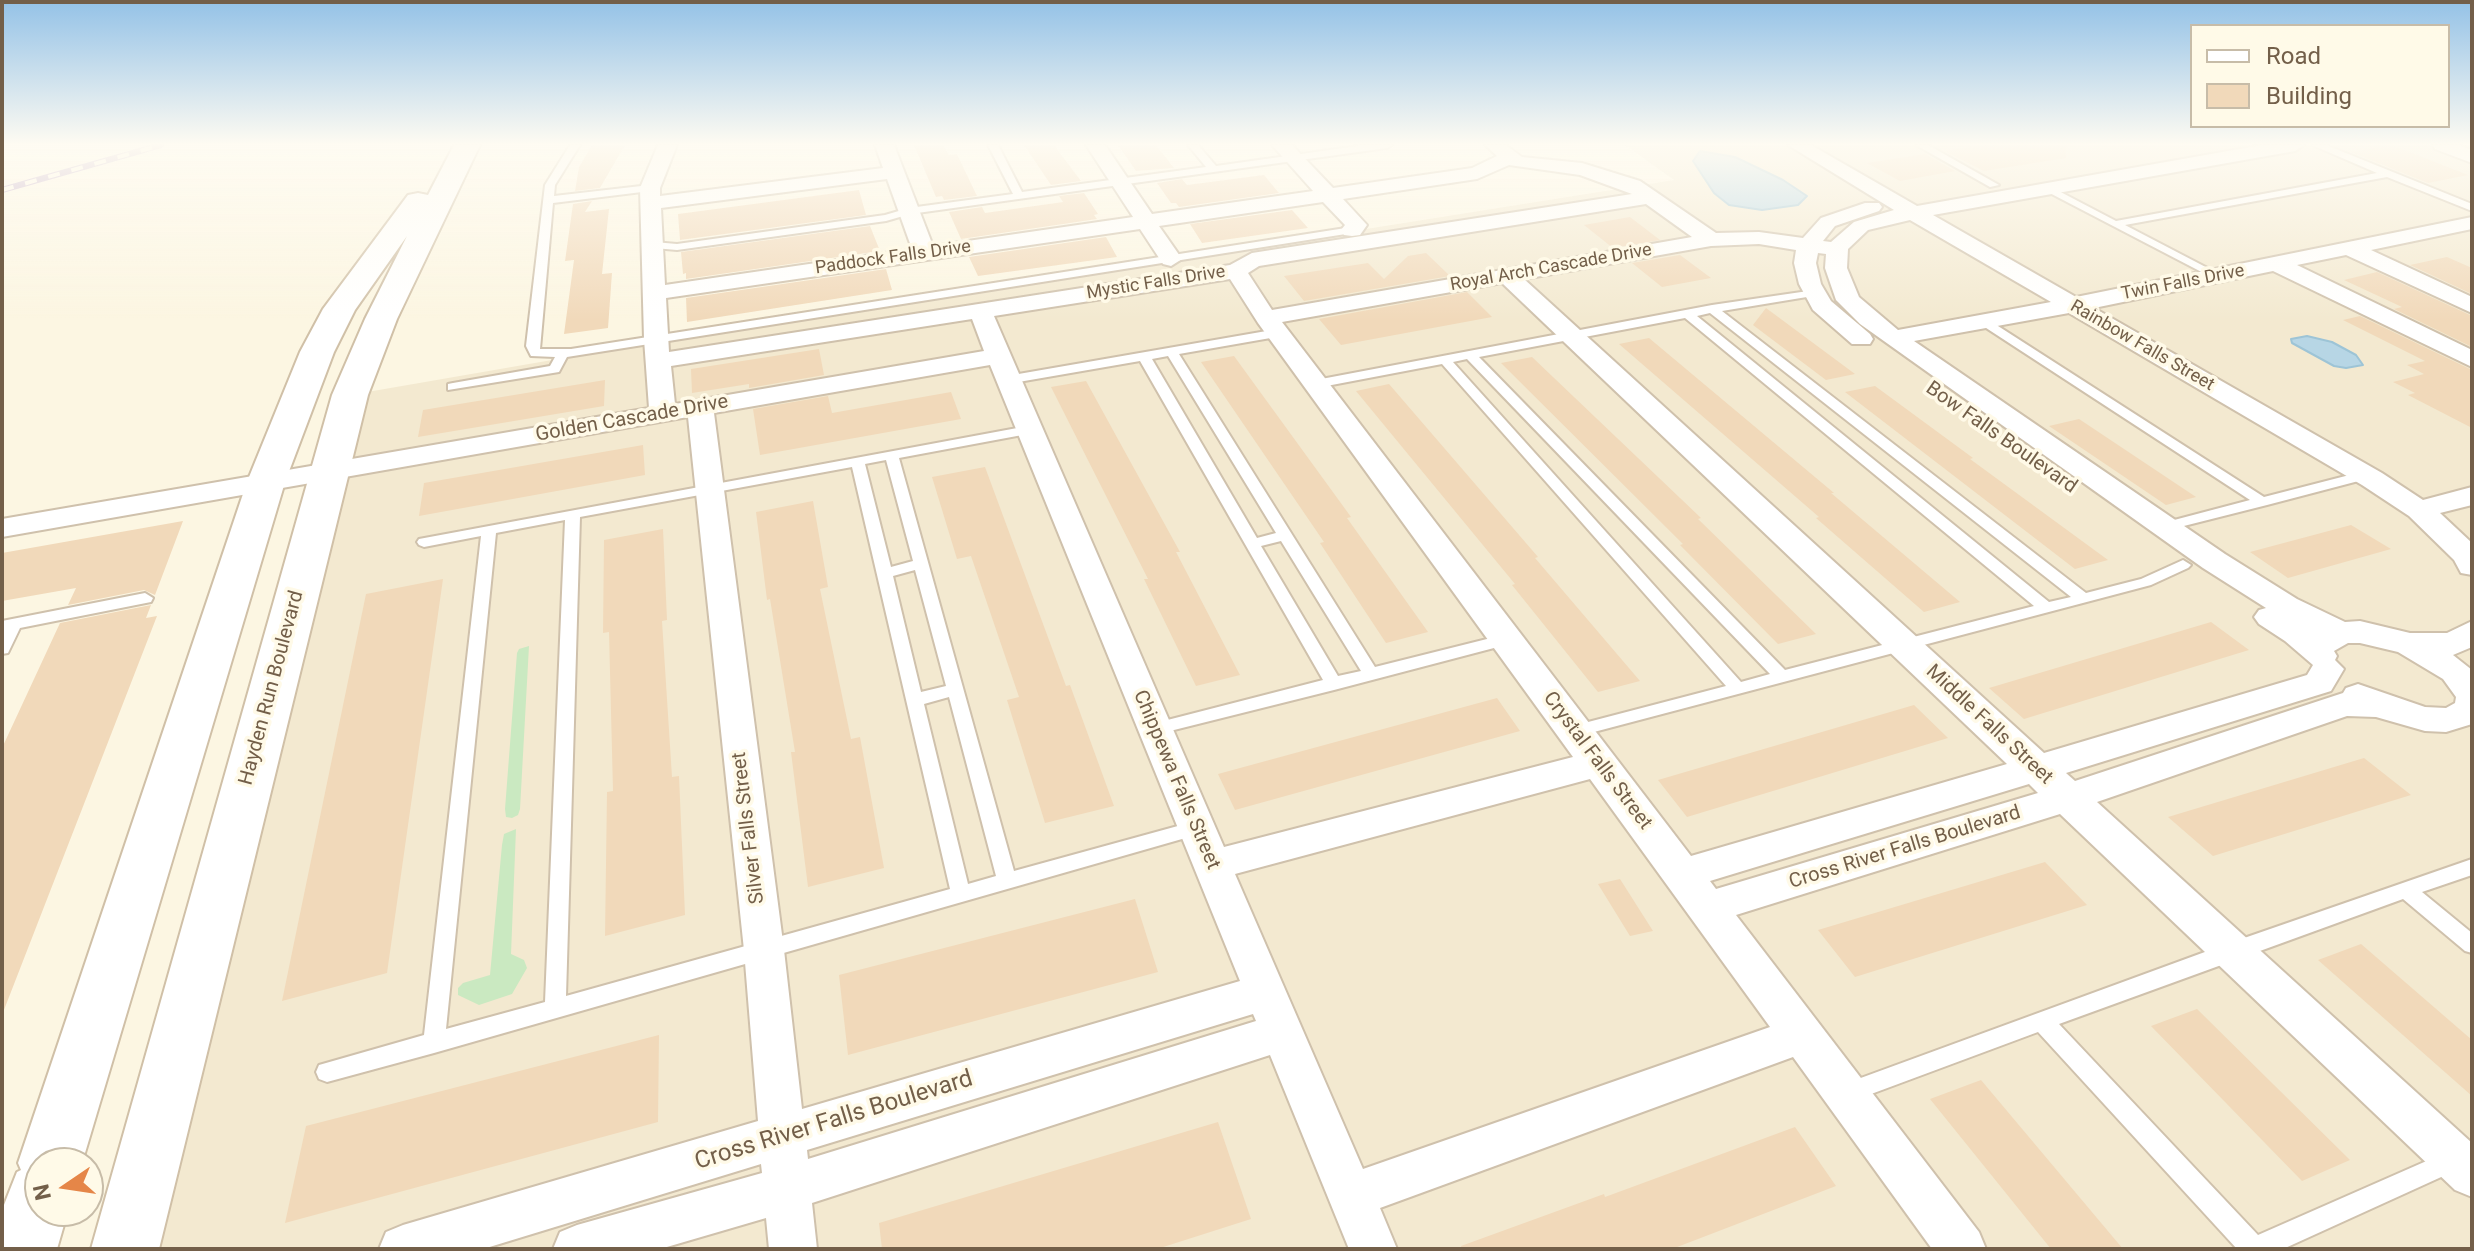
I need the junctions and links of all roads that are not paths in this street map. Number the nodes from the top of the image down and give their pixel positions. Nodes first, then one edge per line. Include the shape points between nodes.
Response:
1 (417, 203) edge
2 (439, 203) edge
3 (549, 203) edge
4 (651, 203) edge
5 (906, 203) edge
6 (965, 203) edge
7 (1134, 203) edge
8 (1269, 203) edge
9 (1336, 203) edge
10 (1610, 203) edge
11 (1659, 203) edge
12 (1897, 203) edge
13 (1913, 203) edge
14 (1924, 203) edge
15 (2075, 203) edge
16 (2227, 203) edge
17 (1901, 206) junction
18 (909, 211) junction
19 (1146, 221) junction
20 (2472, 223) edge
21 (2115, 224) junction
22 (1352, 230) joint
23 (1711, 240) junction
24 (654, 245) junction
25 (1808, 245) junction
26 (1837, 249) junction
27 (2350, 249) junction
28 (925, 254) junction
29 (1171, 259) junction
30 (2277, 264) junction
31 (1236, 271) junction
32 (1506, 275) junction
33 (2215, 276) junction
34 (655, 293) junction
35 (1815, 293) junction
36 (2072, 305) junction
37 (2472, 306) edge
38 (1712, 309) junction
39 (980, 311) junction
40 (1688, 314) junction
41 (1984, 321) junction
42 (1272, 326) junction
43 (1571, 336) junction
44 (1893, 338) junction
45 (657, 350) junction
46 (1171, 351) junction
47 (562, 354) junction
48 (1470, 355) junction
49 (1144, 356) junction
50 (1445, 360) junction
51 (2472, 360) edge
52 (1002, 368) junction
53 (1316, 384) junction
54 (453, 387) dead end
55 (700, 407) junction
56 (663, 414) junction
57 (1028, 430) junction
58 (1222, 432) junction
59 (1191, 438) junction
60 (892, 456) junction
61 (858, 462) junction
62 (327, 472) junction
63 (2365, 475) junction
64 (266, 482) junction
65 (709, 489) junction
66 (2472, 496) edge
67 (2262, 502) junction
68 (2419, 510) junction
69 (573, 514) junction
70 (2164, 527) junction
71 (2, 528) edge
72 (489, 530) junction
73 (1285, 536) junction
74 (424, 542) dead end
75 (1252, 543) junction
76 (921, 564) junction
77 (2183, 565) junction
78 (2472, 566) edge
79 (885, 573) junction
80 (145, 598) dead end
81 (2083, 598) junction
82 (2046, 608) junction
83 (8, 625) edge
84 (1507, 639) junction
85 (1903, 645) junction
86 (2, 649) edge
87 (2329, 653) junction
88 (1371, 674) junction
89 (1781, 676) junction
90 (1334, 684) junction
91 (2463, 685) edge
92 (1737, 688) junction
93 (955, 690) junction
94 (915, 700) junction
95 (2376, 705) junction
96 (1154, 729) junction
97 (1575, 731) junction
98 (1599, 763) junction
99 (2034, 767) junction
100 (2067, 798) junction
101 (1196, 828) junction
102 (1781, 844) junction
103 (1212, 865) junction
104 (2472, 867) edge
105 (1682, 874) junction
106 (1809, 877) junction
107 (1007, 881) junction
108 (2405, 890) junction
109 (961, 894) junction
110 (1707, 908) junction
111 (2472, 945) edge
112 (764, 950) junction
113 (2231, 951) junction
114 (555, 1008) junction
115 (1274, 1012) junction
116 (2042, 1021) junction
117 (1802, 1035) junction
118 (434, 1043) junction
119 (327, 1072) dead end
120 (1845, 1093) junction
121 (783, 1136) junction
122 (55, 1147) edge
123 (2467, 1162) edge
124 (786, 1189) junction
125 (1351, 1196) junction
126 (30, 1227) edge
127 (23, 1249) edge
128 (125, 1249) edge
129 (403, 1249) edge
130 (577, 1249) edge
131 (793, 1249) edge
132 (1373, 1249) edge
133 (1962, 1249) edge
134 (2254, 1249) edge

1 - 64 main road via 339,309
2 - 62 main road, Hayden Run Boulevard via 361,365
3 - 47 lane via 532,346 535,353
4 - 24 street
5 - 18 street
6 - 18 lane
7 - 19 street
8 - 19 street, Paddock Falls Drive
9 - 22 street via 1356,225
10 - 31 street, Mystic Falls Drive via 1252,260
11 - 23 street
12 - 17 street, Rainbow Falls Street
13 - 17 street
14 - 17 street
15 - 21 lane
16 - 21 lane
17 - 25 street via 1853,212 1828,222
17 - 26 street via 1861,226
17 - 36 street, Rainbow Falls Street
18 - 24 lane via 692,245
18 - 28 street
19 - 28 street, Paddock Falls Drive
19 - 29 street
20 - 27 street, Twin Falls Drive
21 - 33 lane
22 - 29 lane
23 - 25 street, Royal Arch Cascade Drive via 1759,238
23 - 32 street, Royal Arch Cascade Drive
24 - 34 street
25 - 26 street, Royal Arch Cascade Drive
25 - 35 street, Bow Falls Boulevard via 1805,263
26 - 44 street, Bow Falls Boulevard via 1840,284 1848,300
27 - 30 street, Twin Falls Drive
27 - 37 street
28 - 34 street, Paddock Falls Drive
29 - 45 lane
30 - 33 street, Twin Falls Drive
30 - 51 street
31 - 39 street, Mystic Falls Drive
31 - 42 street, Crystal Falls Street
32 - 42 street, Royal Arch Cascade Drive
32 - 43 street, Middle Falls Street
33 - 36 street, Twin Falls Drive
34 - 45 street
35 - 38 lane
35 - 77 street, Bow Falls Boulevard via 1821,305 1867,343
36 - 41 street, Twin Falls Drive
36 - 63 street, Rainbow Falls Street
38 - 40 lane
38 - 81 lane
39 - 45 street, Mystic Falls Drive
39 - 52 street, Chippewa Falls Street
40 - 43 lane
40 - 82 lane
41 - 44 street, Twin Falls Drive
41 - 67 lane
42 - 46 lane
42 - 53 street, Crystal Falls Street
43 - 48 lane
43 - 85 street, Middle Falls Street
44 - 70 street, Bow Falls Boulevard
45 - 47 lane
45 - 56 street
46 - 49 lane
46 - 58 lane
47 - 54 lane via 555,369
48 - 50 lane
48 - 89 lane
49 - 52 lane
49 - 59 lane
50 - 53 lane
50 - 92 lane
52 - 55 street, Golden Cascade Drive
52 - 57 street, Chippewa Falls Street
53 - 84 street, Crystal Falls Street
55 - 56 street, Golden Cascade Drive
55 - 65 street, Silver Falls Street
56 - 62 street, Golden Cascade Drive
57 - 60 lane
57 - 96 street, Chippewa Falls Street
58 - 59 lane
58 - 73 lane
59 - 75 lane
60 - 61 lane
60 - 76 lane
61 - 65 lane
61 - 79 lane
62 - 64 street, Golden Cascade Drive
62 - 128 main road, Hayden Run Boulevard
63 - 67 lane
63 - 68 street, Rainbow Falls Street
64 - 71 street, Golden Cascade Drive
64 - 122 main road
65 - 69 lane
65 - 112 street, Silver Falls Street
66 - 68 street
67 - 70 lane
68 - 78 street, Rainbow Falls Street
69 - 72 lane
69 - 114 lane
70 - 87 street, Bow Falls Boulevard via 2286,606
72 - 74 lane
72 - 118 lane
73 - 75 lane
73 - 88 lane
75 - 90 lane
76 - 79 lane
76 - 93 lane
77 - 81 lane via 2146,582
77 - 87 street, Bow Falls Boulevard
79 - 94 lane
80 - 83 lane
81 - 82 lane
82 - 85 lane
83 - 86 lane
84 - 88 lane
84 - 97 street, Crystal Falls Street
85 - 89 lane
85 - 99 street, Middle Falls Street
87 - 91 street via 2360,632 2409,644
87 - 95 street via 2355,694
87 - 99 street, Cross River Falls Boulevard via 2319,683
88 - 90 lane
89 - 92 lane
90 - 96 lane
91 - 95 street via 2425,719
92 - 97 lane
93 - 94 lane
93 - 107 lane
94 - 109 lane
95 - 100 street, Cross River Falls Boulevard via 2345,704
96 - 101 street, Chippewa Falls Street
97 - 98 street, Crystal Falls Street
98 - 103 street
98 - 105 street, Crystal Falls Street
99 - 100 street, Middle Falls Street
99 - 102 street, Cross River Falls Boulevard
100 - 106 street, Cross River Falls Boulevard
100 - 113 street, Middle Falls Street
101 - 103 street, Chippewa Falls Street
101 - 107 lane
102 - 105 street, Cross River Falls Boulevard
102 - 106 lane
103 - 115 street, Chippewa Falls Street
104 - 108 lane
105 - 110 street, Crystal Falls Street
106 - 110 street, Cross River Falls Boulevard
107 - 109 lane
108 - 111 lane
108 - 113 lane
109 - 112 lane
110 - 117 street, Crystal Falls Street
112 - 114 lane
112 - 121 street, Silver Falls Street
113 - 116 lane
113 - 123 street, Middle Falls Street
114 - 118 lane
115 - 121 street, Cross River Falls Boulevard
115 - 124 street
115 - 125 street, Chippewa Falls Street
116 - 120 lane
116 - 134 lane
117 - 120 street, Crystal Falls Street
117 - 125 street
118 - 119 lane
120 - 133 street, Crystal Falls Street
121 - 124 street, Silver Falls Street
121 - 129 street, Cross River Falls Boulevard
123 - 134 lane
124 - 130 street
124 - 131 street, Silver Falls Street
125 - 132 street, Chippewa Falls Street
126 - 127 main road

